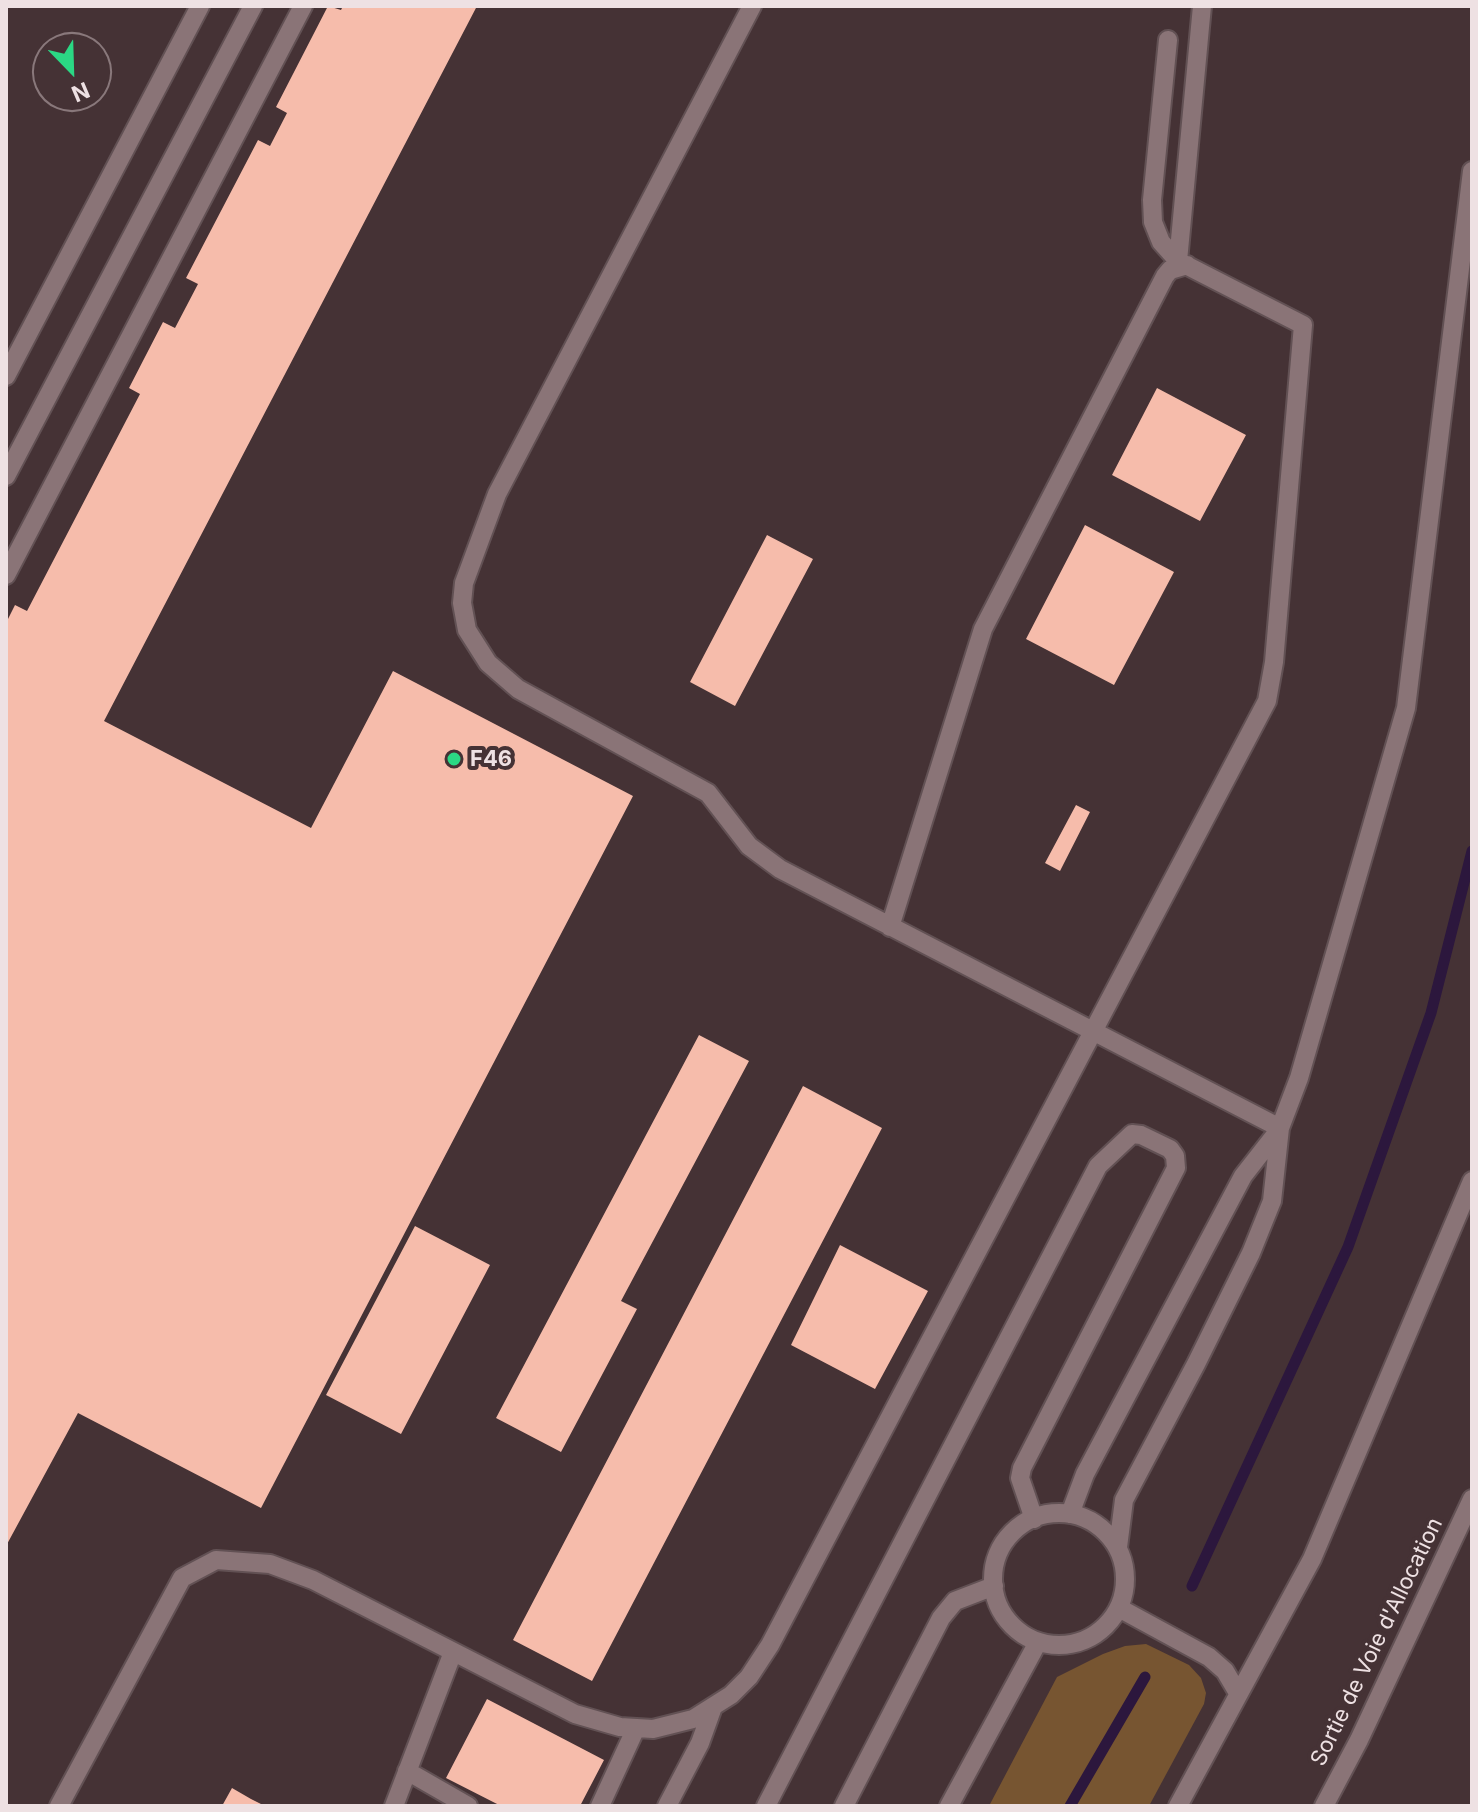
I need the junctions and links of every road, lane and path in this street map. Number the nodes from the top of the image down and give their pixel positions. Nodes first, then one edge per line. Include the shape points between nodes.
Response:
1 (200, 6) edge
2 (253, 6) edge
3 (303, 6) edge
4 (752, 6) edge
5 (1202, 6) edge
6 (1168, 40) dead end
7 (1472, 173) edge
8 (1182, 263) junction
9 (6, 376) edge
10 (6, 476) edge
11 (6, 575) edge
12 (890, 927) junction
13 (1092, 1031) junction
14 (1280, 1128) junction
15 (1472, 1181) edge
16 (1472, 1499) edge
17 (1070, 1514) junction
18 (1034, 1519) junction
19 (1118, 1547) junction
20 (994, 1586) junction
21 (1119, 1608) junction
22 (1038, 1642) junction
23 (453, 1652) junction
24 (1238, 1693) junction
25 (713, 1707) junction
26 (636, 1728) junction
27 (407, 1771) junction
28 (59, 1806) edge
29 (394, 1806) edge
30 (468, 1806) edge
31 (600, 1806) edge
32 (667, 1806) edge
33 (766, 1806) edge
34 (844, 1806) edge
35 (949, 1806) edge
36 (1178, 1806) edge
37 (1324, 1806) edge

1 - 9 lane
2 - 10 lane
3 - 11 lane
4 - 12 lane via 497,494 468,564 464,617 477,649 518,689 692,782 772,864
5 - 8 lane
6 - 8 lane via 1153,222 1161,242
7 - 14 lane via 1406,708
8 - 12 lane via 1165,276 983,629
8 - 13 lane via 1303,325 1274,662 1267,701 1252,732
12 - 13 lane
13 - 14 lane
13 - 25 lane via 770,1645 749,1677
14 - 17 lane via 1243,1176 1085,1474
14 - 19 lane via 1272,1201 1224,1309 1124,1500
15 - 24 lane via 1312,1559
16 - 37 lane, Sortie de Voie d'Allocation
17 - 18 lane
17 - 19 lane via 1105,1530
18 - 20 lane via 1019,1527 999,1553
18 - 33 lane via 1020,1478 1022,1468 1176,1168 1170,1149 1141,1135 1132,1134 1098,1166
19 - 21 lane via 1125,1567
20 - 22 lane via 1008,1620
20 - 34 lane via 955,1601 941,1618
21 - 22 lane via 1093,1636 1057,1645
21 - 24 lane via 1209,1657
22 - 35 lane
23 - 26 lane via 575,1714
23 - 27 lane
23 - 28 lane via 289,1570 231,1558 204,1563 182,1578 165,1605
24 - 36 lane
25 - 26 lane via 693,1719
25 - 32 lane
26 - 31 lane
27 - 29 lane
27 - 30 lane

